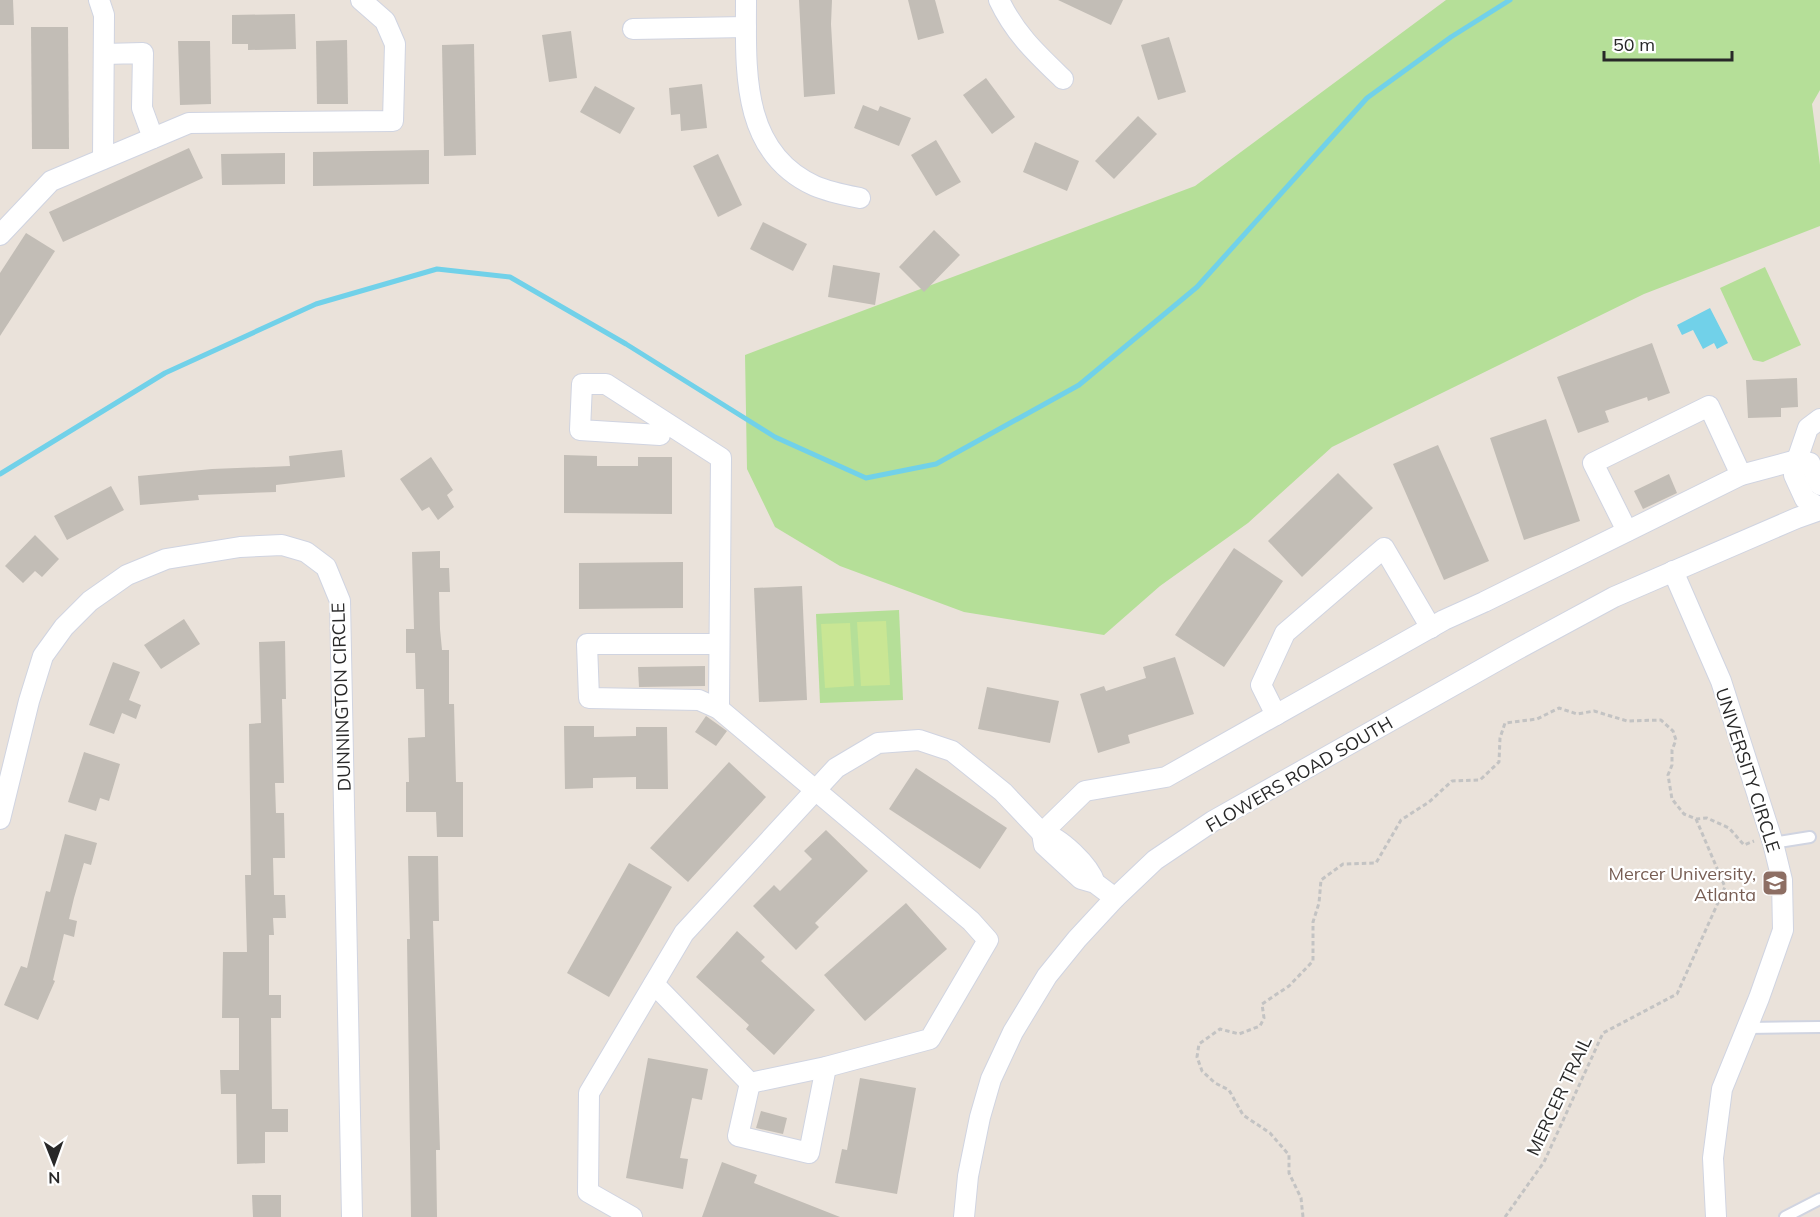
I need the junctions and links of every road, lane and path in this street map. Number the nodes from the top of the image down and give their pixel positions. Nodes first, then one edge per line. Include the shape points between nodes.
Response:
1 (361, 0) edge
2 (746, 0) edge
3 (999, 0) edge
4 (106, 2) edge
5 (746, 27) junction
6 (633, 29) dead end
7 (104, 54) junction
8 (1064, 79) dead end
9 (153, 138) junction
10 (103, 159) junction
11 (860, 198) dead end
12 (0, 235) edge
13 (1820, 419) edge
14 (661, 420) dead end
15 (1797, 460) junction
16 (1741, 475) junction
17 (1820, 485) edge
18 (1820, 509) edge
19 (1627, 531) junction
20 (1673, 571) junction
21 (1431, 628) junction
22 (719, 645) junction
23 (719, 709) junction
24 (1276, 715) junction
25 (816, 790) junction
26 (0, 819) edge
27 (1696, 819) junction
28 (1048, 825) junction
29 (1810, 837) dead end
30 (1773, 843) junction
31 (1744, 845) dead end
32 (1093, 877) junction
33 (1115, 898) junction
34 (654, 984) junction
35 (1820, 1027) edge
36 (1747, 1028) junction
37 (826, 1067) junction
38 (750, 1083) junction
39 (1820, 1199) edge
40 (352, 1217) edge
41 (632, 1217) edge
42 (964, 1217) edge
43 (1304, 1217) edge
44 (1505, 1217) edge
45 (1716, 1217) edge
46 (1785, 1217) edge

1 - 9 street via 385,21 395,44 393,121 189,123
2 - 5 street
3 - 8 street via 1013,28
4 - 7 street
5 - 6 street
5 - 11 street via 752,110 777,158 815,186
7 - 9 street via 143,53 142,108
7 - 10 street
9 - 10 street
10 - 12 street via 51,181
13 - 15 street via 1808,428
14 - 22 street via 721,458
15 - 16 street
15 - 17 street via 1810,463
15 - 18 street via 1794,474 1805,499
16 - 19 street
16 - 19 street via 1709,406 1603,458 1593,463
18 - 20 street, FLOWERS ROAD SOUTH
19 - 21 street
20 - 30 street, UNIVERSITY CIRCLE via 1720,681
20 - 33 street, FLOWERS ROAD SOUTH via 1614,597 1516,650 1213,821 1155,860
21 - 24 street
21 - 24 street via 1384,548 1285,633 1261,686
22 - 23 street
22 - 23 street via 587,644 589,698 699,700
23 - 25 street
24 - 28 street via 1166,777 1085,791
25 - 28 street via 836,768 878,743 919,740 952,751
25 - 34 street via 684,933
25 - 37 street via 971,921 988,940 930,1039
26 - 40 street, DUNNINGTON CIRCLE via 43,656 90,601 128,575 166,559 240,547 282,545 306,552 326,567 340,601
27 - 31 path, MERCER TRAIL via 1707,818 1729,828
27 - 43 path, MERCER TRAIL via 1684,814 1672,799 1668,775 1676,740 1661,720 1627,721 1594,711 1577,714 1558,708 1537,719 1505,723 1499,762 1480,780 1452,782 1401,820 1376,863 1343,864 1321,880 1313,922 1313,961 1290,987 1262,1004 1264,1018 1260,1026 1239,1034 1220,1029 1199,1044 1197,1057 1202,1071 1229,1090 1243,1115 1270,1133 1289,1155 1288,1173 1301,1198
27 - 44 path, MERCER TRAIL via 1725,887 1677,994 1603,1033 1544,1162
28 - 32 street via 1094,858
28 - 32 street via 1044,845 1081,879
29 - 30 lane
30 - 36 street, UNIVERSITY CIRCLE via 1782,880 1783,930
32 - 33 street
33 - 42 street, FLOWERS ROAD SOUTH via 1047,976 1013,1032 991,1079 980,1117
34 - 38 street
34 - 41 street via 589,1093 588,1192
35 - 36 lane
36 - 45 street, UNIVERSITY CIRCLE via 1722,1089 1713,1158
37 - 38 street
37 - 38 street via 810,1153 738,1136
39 - 46 lane

